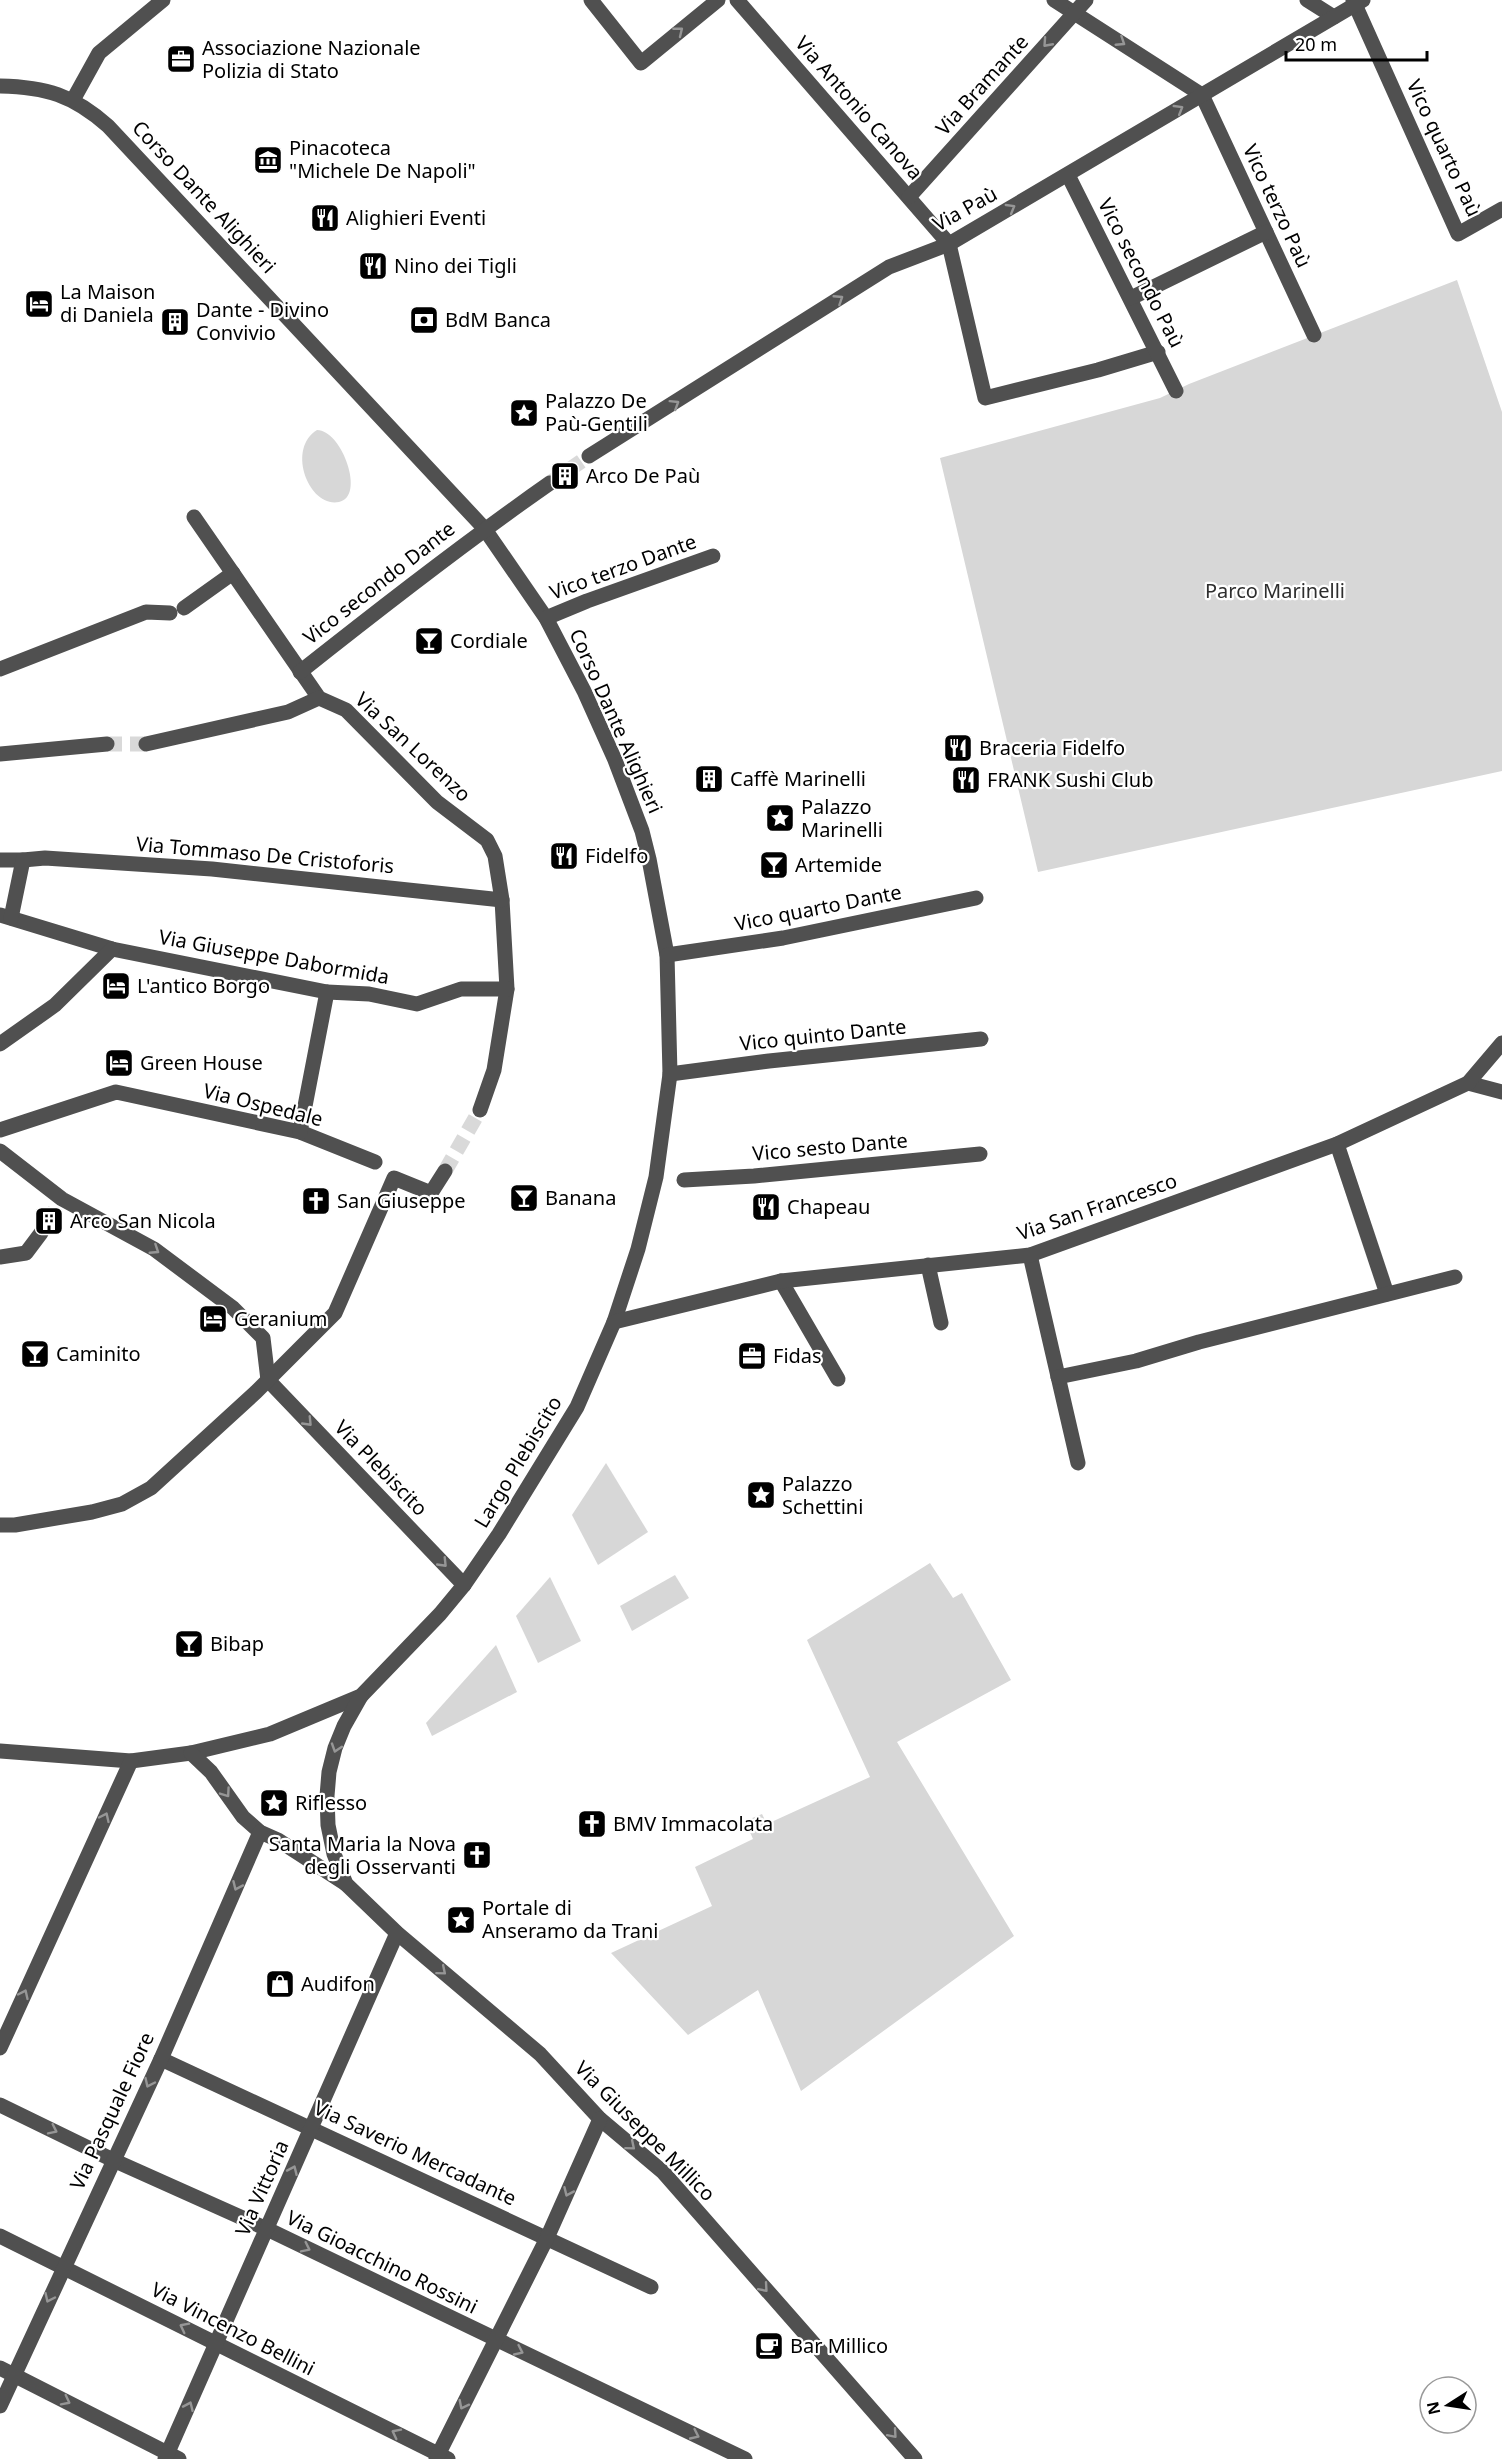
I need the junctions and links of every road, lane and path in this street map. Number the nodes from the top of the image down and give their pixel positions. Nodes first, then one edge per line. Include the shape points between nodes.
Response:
1 (163, 0) edge
2 (591, 0) edge
3 (718, 0) edge
4 (738, 0) edge
5 (1054, 0) edge
6 (1086, 0) edge
7 (1307, 0) edge
8 (1357, 2) edge
9 (1075, 12) junction
10 (1334, 17) junction
11 (0, 86) edge
12 (1202, 95) junction
13 (73, 100) junction
14 (1068, 175) junction
15 (909, 197) junction
16 (1502, 209) edge
17 (1266, 232) junction
18 (949, 244) junction
19 (1131, 298) junction
20 (1314, 335) dead end
21 (1158, 352) junction
22 (1176, 390) dead end
23 (589, 456) tunnel mouth
24 (550, 483) tunnel mouth
25 (194, 517) dead end
26 (484, 528) junction
27 (713, 556) dead end
28 (233, 573) junction
29 (546, 618) junction
30 (0, 669) edge
31 (300, 672) junction
32 (319, 698) junction
33 (107, 744) tunnel mouth
34 (146, 744) tunnel mouth
35 (0, 754) edge
36 (0, 860) edge
37 (23, 860) junction
38 (976, 898) dead end
39 (502, 900) junction
40 (6, 917) edge
41 (112, 949) junction
42 (667, 955) junction
43 (507, 989) junction
44 (327, 992) junction
45 (981, 1040) dead end
46 (1502, 1043) edge
47 (0, 1044) edge
48 (670, 1074) junction
49 (1468, 1083) junction
50 (1502, 1092) edge
51 (480, 1110) tunnel mouth
52 (0, 1130) edge
53 (300, 1132) junction
54 (1337, 1144) junction
55 (0, 1151) edge
56 (980, 1154) dead end
57 (375, 1162) dead end
58 (445, 1172) tunnel mouth
59 (684, 1180) dead end
60 (41, 1233) tunnel mouth
61 (1030, 1255) junction
62 (0, 1257) edge
63 (928, 1265) junction
64 (1455, 1276) dead end
65 (781, 1281) junction
66 (1387, 1294) junction
67 (614, 1322) junction
68 (941, 1323) dead end
69 (1058, 1377) junction
70 (838, 1379) dead end
71 (268, 1380) junction
72 (1078, 1463) dead end
73 (8, 1525) edge
74 (464, 1585) junction
75 (361, 1696) junction
76 (0, 1751) edge
77 (191, 1754) junction
78 (131, 1761) junction
79 (260, 1832) junction
80 (346, 1884) junction
81 (398, 1933) junction
82 (0, 2048) edge
83 (161, 2059) junction
84 (0, 2105) edge
85 (600, 2119) junction
86 (311, 2128) junction
87 (113, 2160) junction
88 (267, 2229) junction
89 (0, 2236) edge
90 (547, 2238) junction
91 (63, 2267) junction
92 (651, 2287) dead end
93 (496, 2340) junction
94 (216, 2344) junction
95 (7, 2371) edge
96 (0, 2406) edge
97 (170, 2457) edge
98 (441, 2457) edge
99 (745, 2459) edge
100 (915, 2459) edge

1 - 13 street via 99,53
2 -> 3 street via 641,63
4 - 15 street, Via Antonio Canova
5 - 9 street
6 - 9 street, Via Bramante
7 - 10 street
8 - 10 street, Via Paù
8 - 16 street, Vico quarto Paù via 1458,234
9 -> 12 street
9 -> 15 street, Via Bramante
10 - 12 street, Via Paù
11 - 13 street, Corso Dante Alighieri via 50,90
14 -> 12 street, Via Paù
12 - 17 street, Vico terzo Paù
13 - 26 street, Corso Dante Alighieri via 108,126
18 -> 14 street, Via Paù
14 - 19 street, Vico secondo Paù
15 - 18 street, Via Antonio Canova
17 - 19 street
17 - 20 street, Vico terzo Paù
18 - 21 street via 985,398
23 -> 18 street, Via Paù via 889,267
19 - 21 street, Vico secondo Paù
21 - 22 street, Vico secondo Paù
24 - 26 street
25 - 28 street, Via San Lorenzo
26 - 29 street, Corso Dante Alighieri
26 - 31 street, Vico secondo Dante
27 - 29 street, Vico terzo Dante
28 - 30 street via 177,611 146,612
28 - 31 street, Via San Lorenzo
29 - 42 street, Corso Dante Alighieri via 615,760 642,831
31 - 32 street, Via San Lorenzo
32 - 34 street via 288,712
32 - 39 street, Via San Lorenzo via 346,710 437,802 487,840 495,856
33 - 35 street
36 - 37 street, Via Tommaso De Cristoforis
37 - 39 street, Via Tommaso De Cristoforis via 45,858 212,869
37 - 40 street
38 - 42 street, Vico quarto Dante via 783,938
39 - 43 street, Via San Lorenzo
40 - 41 street, Via Giuseppe Dabormida
41 - 44 street, Via Giuseppe Dabormida
41 - 47 street via 55,1005
42 - 48 street, Corso Dante Alighieri
43 - 44 street, Via Giuseppe Dabormida via 460,989 417,1004 369,994
43 - 51 street, Via San Lorenzo via 494,1070
44 - 53 street
45 - 48 street, Vico quinto Dante
46 - 49 street
48 - 67 street, Corso Dante Alighieri via 656,1177
49 - 50 street
49 - 54 street, Via San Francesco
52 - 53 street, Via Ospedale via 116,1092
53 - 57 street, Via Ospedale
54 - 61 street, Via San Francesco
54 - 66 street
55 -> 71 street via 59,1205 154,1249 233,1308 263,1338
56 - 59 street, Vico sesto Dante
58 - 71 street via 430,1193 394,1178 335,1313
60 - 62 street via 26,1253
61 - 63 street, Via San Francesco
61 - 69 street
63 - 65 street, Via San Francesco
63 - 68 street
64 - 66 street
65 - 67 street, Via San Francesco
65 - 70 street
66 - 69 street via 1136,1361
67 - 74 street, Largo Plebiscito via 577,1407
69 - 72 street
71 - 73 street via 151,1488 122,1504 92,1512
71 -> 74 street, Via Plebiscito
74 - 75 street, Largo Plebiscito
75 - 77 street via 270,1734
75 -> 80 street via 335,1748 327,1796 334,1854
76 - 78 street
77 - 78 street
77 -> 79 street via 211,1772 243,1817
82 -> 78 street
79 - 80 street
79 -> 83 street, Via Pasquale Fiore
80 - 81 street
81 -> 85 street, Via Giuseppe Millico via 540,2054
81 - 86 street, Via Vittoria
83 - 86 street, Via Saverio Mercadante
83 -> 87 street, Via Pasquale Fiore
84 -> 87 street, Via Gioacchino Rossini
85 -> 90 street
85 -> 100 street, Via Giuseppe Millico via 663,2172
88 -> 86 street, Via Vittoria
86 - 90 street, Via Saverio Mercadante
87 - 88 street, Via Gioacchino Rossini
87 - 91 street, Via Pasquale Fiore
88 -> 93 street, Via Gioacchino Rossini
88 - 94 street, Via Vittoria
89 - 91 street, Via Vincenzo Bellini
90 - 92 street, Via Saverio Mercadante
90 - 93 street
94 -> 91 street, Via Vincenzo Bellini
91 -> 95 street, Via Pasquale Fiore
93 -> 98 street
93 -> 99 street, Via Gioacchino Rossini
97 -> 94 street, Via Vittoria
98 -> 94 street, Via Vincenzo Bellini
95 - 96 street, Via Pasquale Fiore
95 -> 97 street

